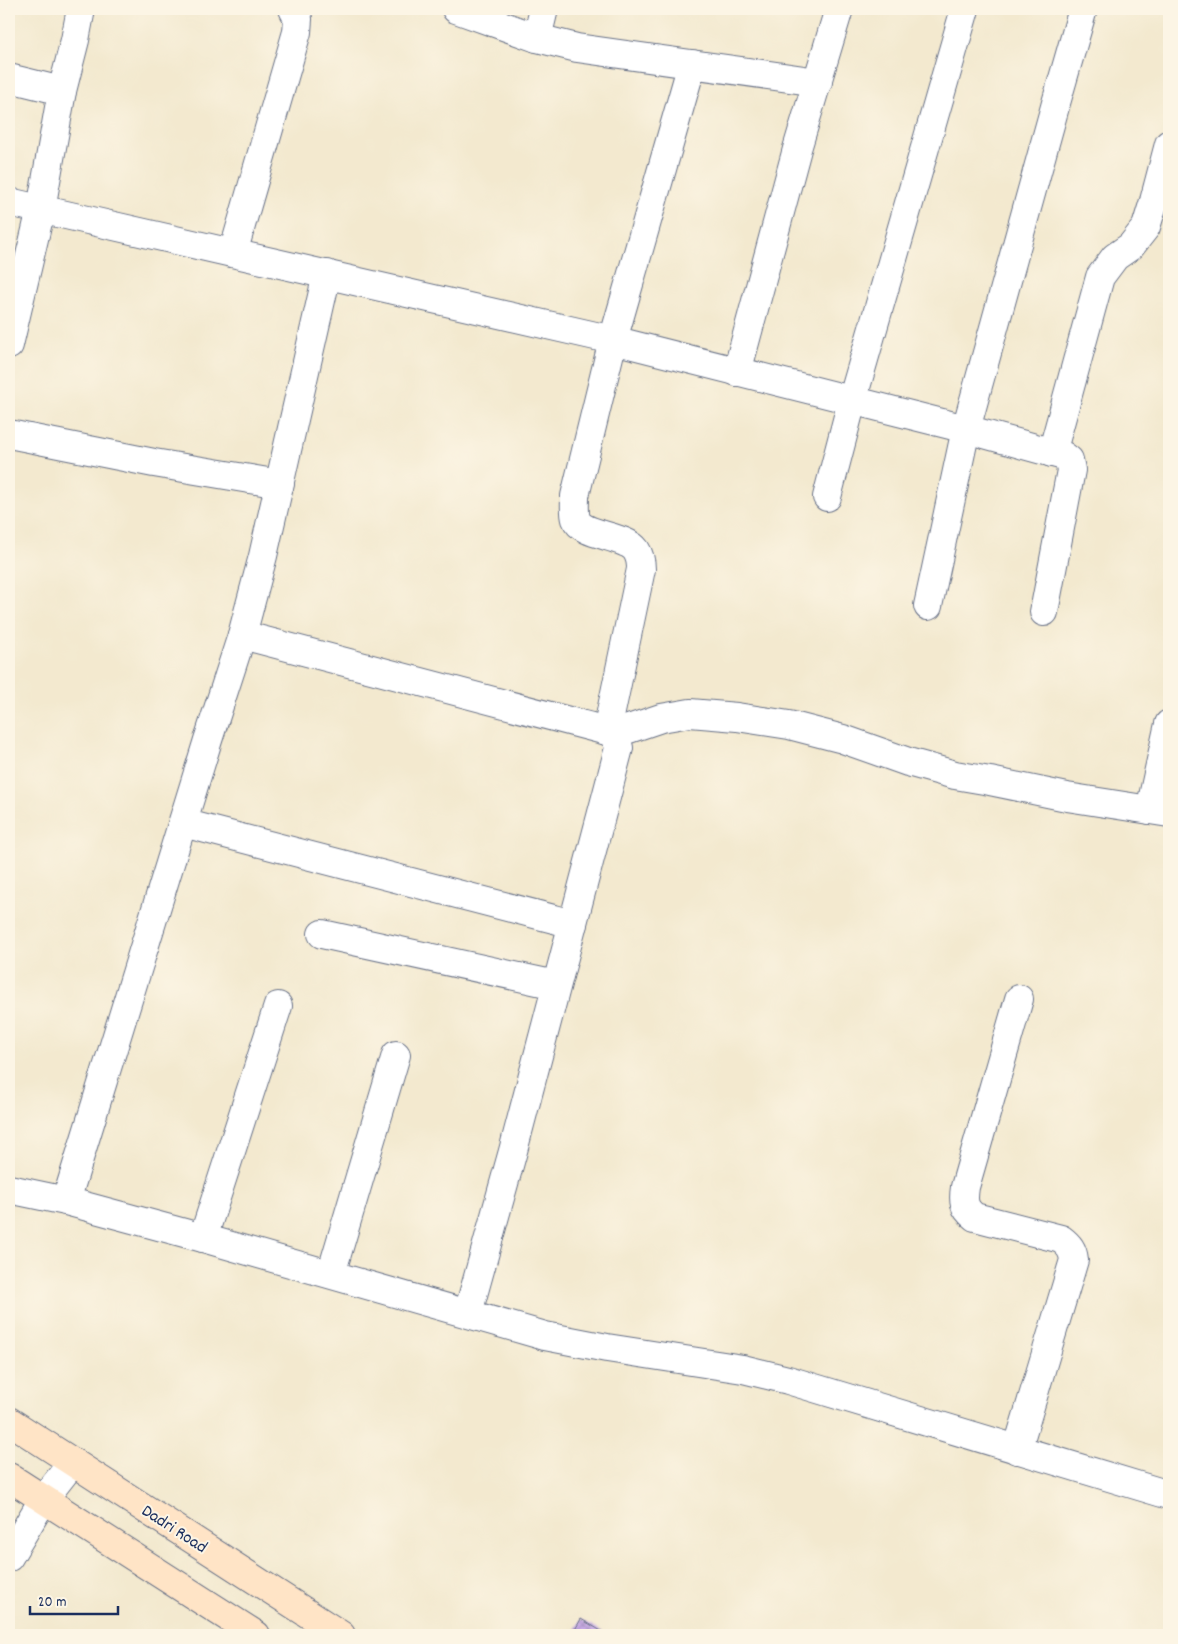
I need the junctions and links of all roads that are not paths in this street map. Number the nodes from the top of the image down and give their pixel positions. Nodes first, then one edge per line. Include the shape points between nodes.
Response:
1 (81, 9) edge
2 (293, 9) edge
3 (456, 9) edge
4 (544, 9) edge
5 (839, 9) edge
6 (965, 9) edge
7 (1084, 9) edge
8 (537, 38) junction
9 (692, 64) junction
10 (9, 78) edge
11 (818, 82) junction
12 (62, 91) junction
13 (1169, 144) edge
14 (9, 202) edge
15 (41, 209) junction
16 (233, 253) junction
17 (327, 274) junction
18 (613, 340) junction
19 (9, 345) edge
20 (737, 372) junction
21 (852, 401) junction
22 (966, 429) junction
23 (9, 434) edge
24 (1052, 453) junction
25 (280, 484) junction
26 (827, 497) dead end
27 (928, 606) dead end
28 (1044, 612) dead end
29 (242, 635) junction
30 (1169, 724) edge
31 (610, 733) junction
32 (1160, 812) edge
33 (183, 823) junction
34 (573, 924) junction
35 (322, 934) dead end
36 (556, 985) junction
37 (1019, 1000) dead end
38 (278, 1006) dead end
39 (396, 1055) dead end
40 (9, 1189) edge
41 (66, 1201) junction
42 (203, 1238) junction
43 (331, 1274) junction
44 (468, 1313) junction
45 (9, 1421) edge
46 (1017, 1450) junction
47 (72, 1463) junction
48 (9, 1477) edge
49 (1169, 1495) edge
50 (43, 1500) junction
51 (9, 1558) edge
52 (256, 1635) edge
53 (341, 1635) edge

1 - 12 street
2 - 16 street via 298,19 297,32
3 - 8 street
4 - 8 street
5 - 11 street
6 - 21 street
7 - 22 street
8 - 9 street via 577,48
9 - 11 street
9 - 18 street
10 - 12 street
11 - 20 street via 796,149
12 - 15 street
13 - 24 street via 1146,227 1131,246 1115,257 1100,277
14 - 15 street
15 - 16 street
15 - 19 street
16 - 17 street
17 - 18 street
17 - 25 street
18 - 20 street
18 - 31 street via 575,496 576,520 581,527 633,546 641,560
20 - 21 street
21 - 22 street
21 - 26 street
22 - 24 street
22 - 27 street
23 - 25 street
24 - 28 street via 1069,460 1071,470
25 - 29 street
29 - 31 street
29 - 33 street
30 - 32 street
31 - 32 street via 690,713 789,724 955,775
31 - 34 street via 619,748
33 - 34 street
33 - 41 street
34 - 36 street
35 - 36 street
36 - 44 street
37 - 46 street via 964,1199 968,1212 975,1217 1061,1239 1073,1251 1074,1260
38 - 42 street
39 - 43 street
40 - 41 street
41 - 42 street
42 - 43 street
43 - 44 street
44 - 46 street via 545,1336 743,1369 788,1380
45 - 47 street, Dadri Road
46 - 49 street
47 - 50 street
47 - 53 street, Dadri Road
48 - 50 street
50 - 51 street
50 - 52 street

